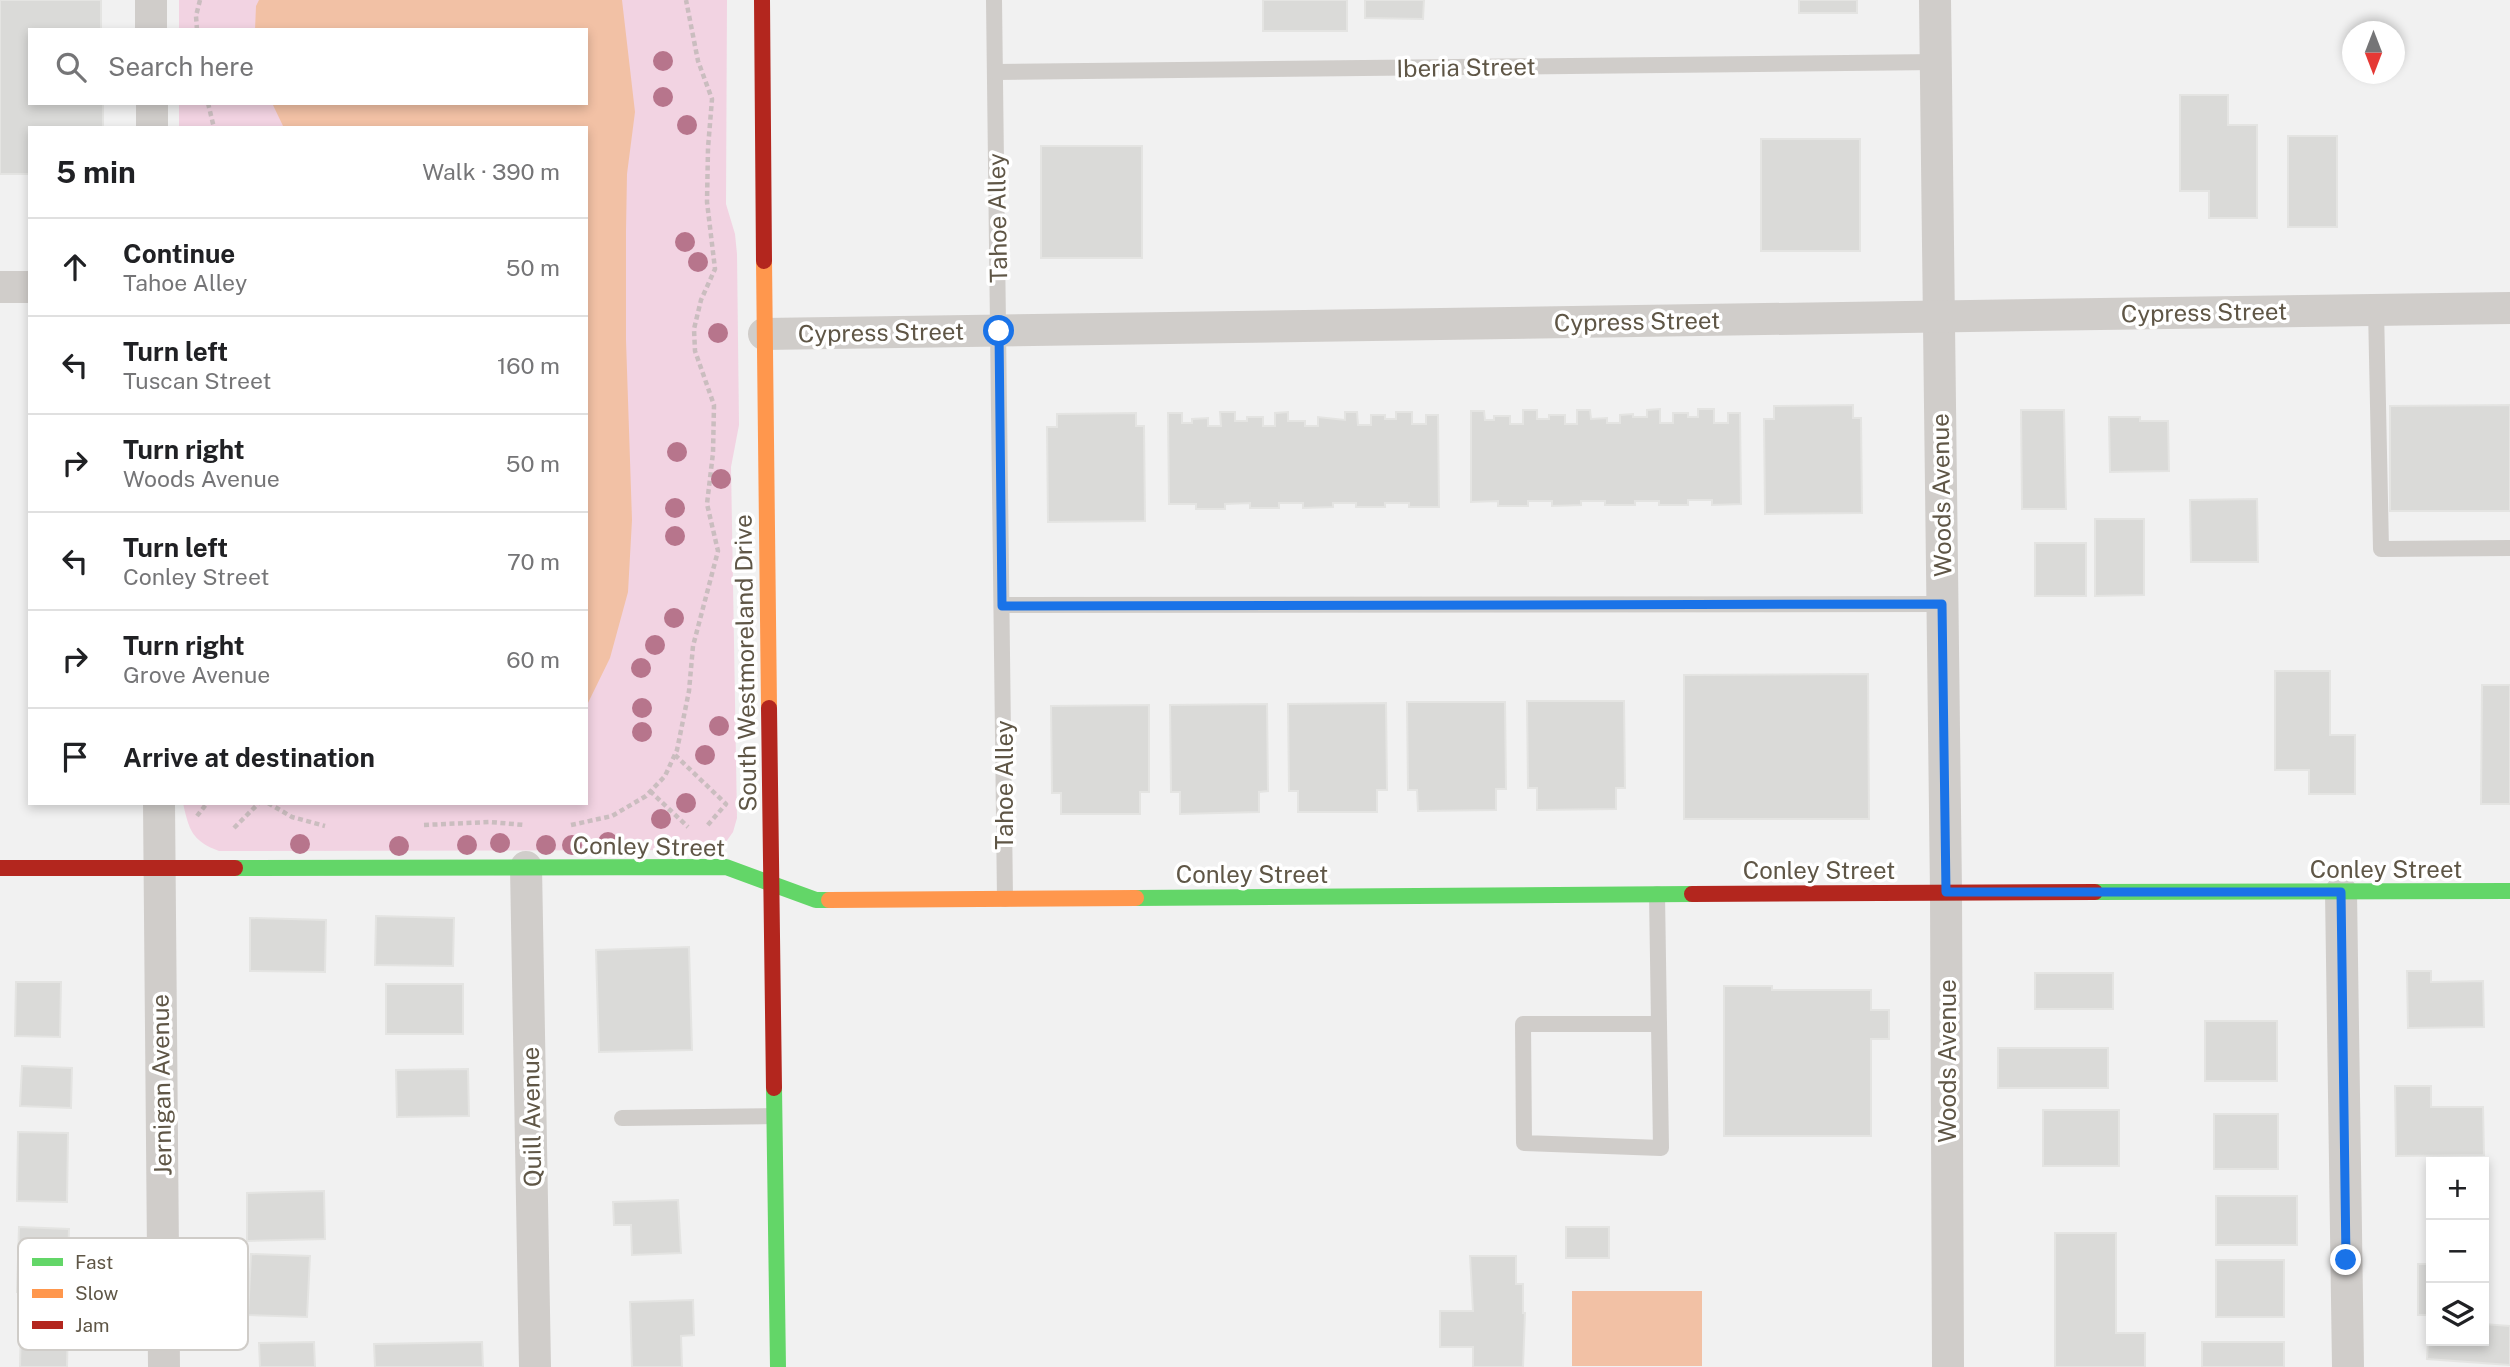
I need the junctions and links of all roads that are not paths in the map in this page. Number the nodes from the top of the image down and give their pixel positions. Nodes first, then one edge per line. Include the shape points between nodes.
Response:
1 (151, 0) edge
2 (762, 0) edge
3 (994, 0) edge
4 (1936, 0) edge
5 (151, 28) edge
6 (1937, 62) junction
7 (996, 72) junction
8 (152, 105) edge
9 (152, 126) edge
10 (0, 287) edge
11 (28, 287) edge
12 (2510, 308) edge
13 (2376, 309) junction
14 (1938, 317) junction
15 (999, 331) junction
16 (764, 334) junction
17 (2510, 548) edge
18 (1942, 604) junction
19 (1002, 606) junction
20 (159, 805) edge
21 (159, 867) junction
22 (526, 867) junction
23 (0, 868) edge
24 (770, 883) junction
25 (2510, 891) edge
26 (1946, 892) junction
27 (2341, 892) junction
28 (1657, 894) junction
29 (1005, 899) junction
30 (1659, 1024) junction
31 (774, 1116) junction
32 (622, 1118) dead end
33 (163, 1238) edge
34 (535, 1367) edge
35 (778, 1367) edge
36 (1948, 1367) edge
37 (2348, 1367) edge

1 - 5 street
2 - 16 street, South Westmoreland Drive
3 - 7 lane, Tahoe Alley
4 - 6 street, Woods Avenue
6 - 7 lane, Iberia Street
6 - 14 street, Woods Avenue
7 - 15 lane, Tahoe Alley
8 - 9 street
10 - 11 street
12 - 13 street, Cypress Street
13 - 14 street, Cypress Street
13 - 17 lane via 2381,549
14 - 15 street, Cypress Street
14 - 18 street, Woods Avenue
15 - 16 street, Cypress Street
15 - 19 lane, Tahoe Alley
16 - 24 street, South Westmoreland Drive
18 - 19 lane
18 - 26 street, Woods Avenue
19 - 29 lane, Tahoe Alley
20 - 21 street, Jernigan Avenue
21 - 22 street, Conley Street
21 - 23 street, Conley Street
21 - 33 street, Jernigan Avenue
22 - 24 street, Conley Street via 726,867
22 - 34 street, Quill Avenue
24 - 29 street, Conley Street via 816,900
24 - 31 street, South Westmoreland Drive
25 - 27 street, Conley Street
26 - 27 street, Conley Street
26 - 28 street, Conley Street
26 - 36 street, Woods Avenue
27 - 37 street
28 - 29 street, Conley Street
28 - 30 lane
30 - 30 lane via 1661,1148 1524,1143 1523,1024
31 - 32 lane
31 - 35 street, South Westmoreland Drive

